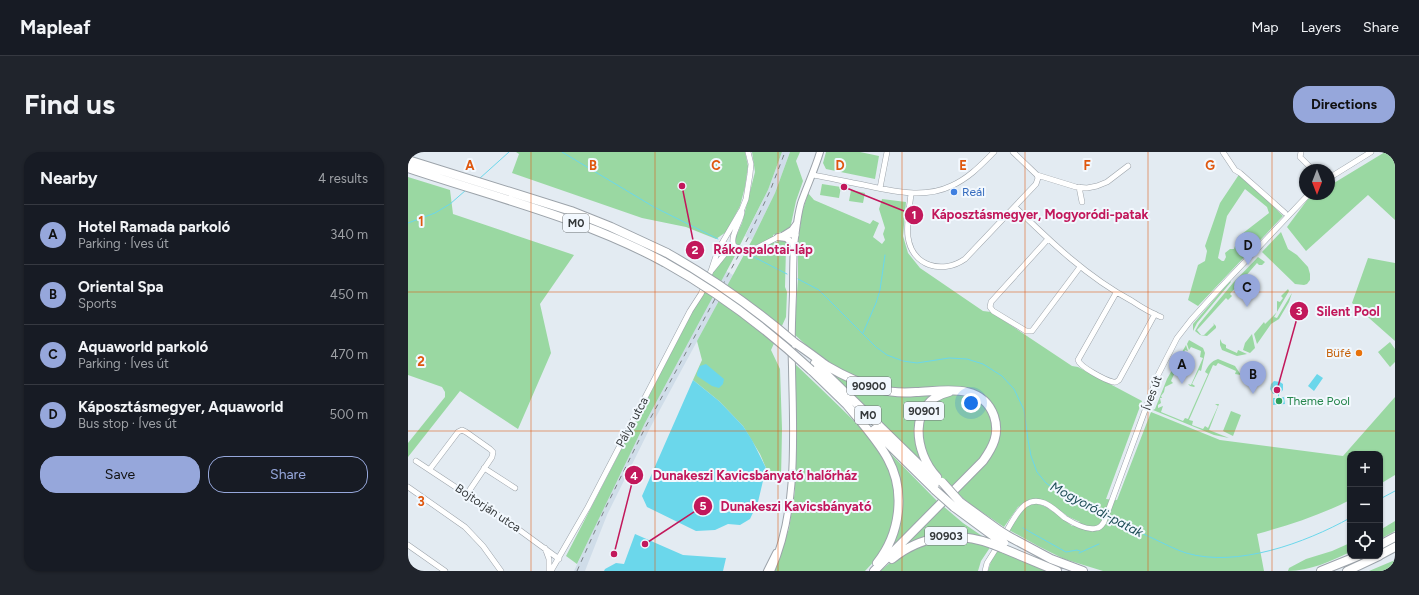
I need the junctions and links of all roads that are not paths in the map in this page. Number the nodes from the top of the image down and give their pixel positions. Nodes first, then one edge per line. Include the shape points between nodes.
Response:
1 (748, 152) edge
2 (820, 152) edge
3 (887, 152) edge
4 (994, 152) edge
5 (1012, 152) edge
6 (1223, 152) edge
7 (1301, 152) edge
8 (1371, 152) edge
9 (408, 153) edge
10 (408, 160) edge
11 (1306, 164) edge
12 (1128, 166) dead end
13 (408, 168) edge
14 (1335, 174) edge
15 (813, 175) junction
16 (1037, 175) junction
17 (465, 176) junction
18 (1079, 187) junction
19 (880, 188) junction
20 (911, 193) junction
21 (1302, 200) edge
22 (1082, 202) dead end
23 (1015, 208) junction
24 (742, 209) junction
25 (1285, 213) dead end
26 (797, 223) junction
27 (784, 235) junction
28 (796, 235) junction
29 (778, 237) junction
30 (1048, 240) junction
31 (794, 245) junction
32 (734, 246) junction
33 (1080, 267) junction
34 (711, 271) junction
35 (1116, 293) junction
36 (1155, 314) junction
37 (1162, 317) dead end
38 (814, 363) junction
39 (968, 392) junction
40 (843, 400) junction
41 (416, 461) dead end
42 (484, 468) junction
43 (430, 469) junction
44 (408, 486) edge
45 (939, 486) junction
46 (515, 488) dead end
47 (467, 494) junction
48 (996, 537) junction
49 (1395, 537) edge
50 (1006, 539) junction
51 (781, 542) junction
52 (1383, 543) edge
53 (408, 545) edge
54 (1395, 548) edge
55 (1383, 554) edge
56 (550, 555) junction
57 (559, 558) junction
58 (1351, 559) edge
59 (1373, 559) edge
60 (445, 571) edge
61 (501, 571) edge
62 (550, 571) edge
63 (767, 571) edge
64 (772, 571) edge
65 (870, 571) edge
66 (874, 571) edge
67 (879, 571) edge
68 (985, 571) edge
69 (1057, 571) edge
70 (1083, 571) edge
71 (1321, 571) edge
72 (1347, 571) edge

1 - 24 street via 749,183
2 - 15 main road
3 - 19 street
4 - 20 street via 971,174 950,187 932,192
5 - 16 street
6 - 25 street via 1235,170
7 - 11 street via 1300,157
8 - 14 street
9 - 17 highway
10 - 17 highway, M0
12 - 18 street via 1098,186
13 - 38 highway, M0, bridge via 525,204 627,243 697,280
15 - 19 street
15 - 26 main road
16 - 18 street
16 - 23 street via 1036,184
17 - 38 highway, M0, bridge via 576,213 667,253 733,293 795,343
18 - 22 street
19 - 20 street
20 - 23 street via 908,231 910,246 920,260 939,268 953,266 965,259
21 - 50 street, Íves út via 1177,338 1158,375 1104,522 1098,528 1079,525 1047,504 1033,502 1022,508
23 - 30 street
24 - 32 street via 732,243
24 - 34 street via 720,247
26 - 27 main road
26 - 28 main road
27 - 28 street
27 - 29 street
28 - 31 main road
29 - 31 main road via 786,238
29 - 32 street via 749,252
30 - 33 street
30 - 33 street via 990,302 993,311 1030,332
31 - 51 main road via 791,485 788,518
32 - 34 street
33 - 35 street
34 - 57 street, Pálya utca
35 - 36 street
35 - 36 street via 1078,360 1081,365 1096,374 1112,382 1119,380
36 - 37 street
38 - 39 highway, 90900 via 889,392 952,389
38 - 40 highway, M0
38 - 45 highway, M0
39 - 45 highway, 90901 via 940,395 929,403 921,416 921,450
39 - 66 highway via 985,403 993,415 996,436 991,448 983,461
40 - 45 highway, M0
40 - 65 highway via 870,432 888,459 898,491 896,528 888,546
41 - 43 street, Bojtorján utca
42 - 43 street via 492,457 492,452 462,430
42 - 46 street
42 - 47 street
43 - 47 street, Bojtorján utca
44 - 61 street via 465,527
45 - 48 highway, 90901, bridge
47 - 56 street, Bojtorján utca via 545,548
48 - 50 highway, bridge
48 - 50 highway, 90903, bridge
48 - 67 highway, 90903 via 976,539 941,536 928,539 906,548
49 - 52 highway
50 - 68 street via 987,564
50 - 69 highway via 1033,560
50 - 70 highway
51 - 63 main road
51 - 64 main road
53 - 60 street
54 - 55 highway
56 - 57 street, Bojtorján utca
56 - 62 street, Pálya utca
57 - 62 street, Pálya utca
58 - 71 highway
59 - 72 highway

